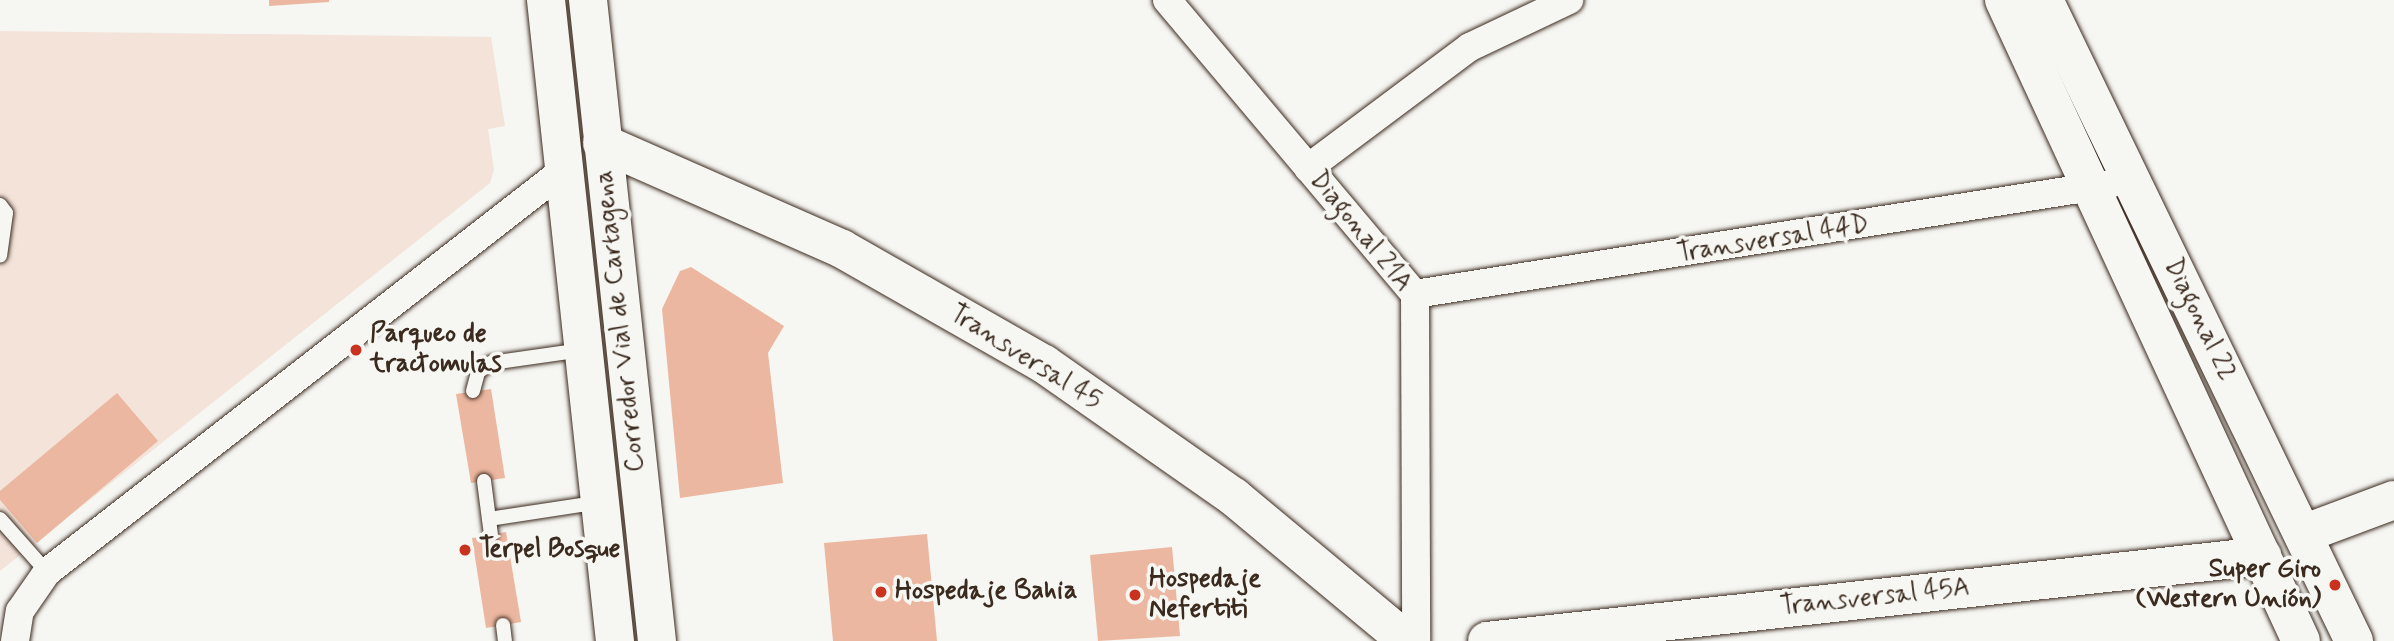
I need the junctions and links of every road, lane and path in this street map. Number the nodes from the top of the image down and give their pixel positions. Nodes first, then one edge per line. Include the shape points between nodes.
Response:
1 (546, 0) edge
2 (588, 0) edge
3 (1167, 0) edge
4 (1569, 0) edge
5 (2004, 0) edge
6 (2044, 0) edge
7 (602, 143) junction
8 (1308, 168) junction
9 (564, 170) junction
10 (2129, 176) junction
11 (2092, 192) junction
12 (0, 205) edge
13 (0, 256) edge
14 (1415, 294) junction
15 (583, 350) junction
16 (473, 391) dead end
17 (484, 481) dead end
18 (620, 499) junction
19 (2394, 500) edge
20 (0, 519) edge
21 (489, 519) junction
22 (2303, 534) junction
23 (491, 535) dead end
24 (2262, 556) junction
25 (47, 572) junction
26 (503, 625) dead end
27 (15, 641) edge
28 (505, 641) edge
29 (615, 641) edge
30 (657, 641) edge
31 (1407, 641) edge
32 (1416, 641) edge
33 (1487, 641) edge
34 (2301, 641) edge
35 (2354, 641) edge

1 - 9 main road, Corredor Vial de Cartagena
2 - 7 main road, Corredor Vial de Cartagena
3 - 8 street, Diagonal 21A
4 - 8 street via 1470,47
5 - 11 main road, Diagonal 22
6 - 10 main road, Diagonal 22
7 - 18 main road, Corredor Vial de Cartagena
7 - 31 main road, Transversal 45 via 842,248 1044,364 1234,497
8 - 14 street, Diagonal 21A
9 - 15 main road, Corredor Vial de Cartagena
9 - 25 street
10 - 11 street, Transversal 44D
10 - 22 main road, Diagonal 22
11 - 14 street, Transversal 44D
11 - 24 main road, Diagonal 22
12 - 13 lane via 6,213
14 - 32 street, Diagonal 21A
15 - 16 lane via 491,363 478,372
15 - 18 main road, Corredor Vial de Cartagena
17 - 21 lane
18 - 21 lane
18 - 29 main road, Corredor Vial de Cartagena
18 - 30 main road, Corredor Vial de Cartagena
19 - 22 main road
20 - 25 lane
21 - 23 lane
22 - 35 main road, Diagonal 22
24 - 33 main road, Transversal 45A
24 - 34 main road, Diagonal 22
25 - 27 street via 20,611
26 - 28 lane

